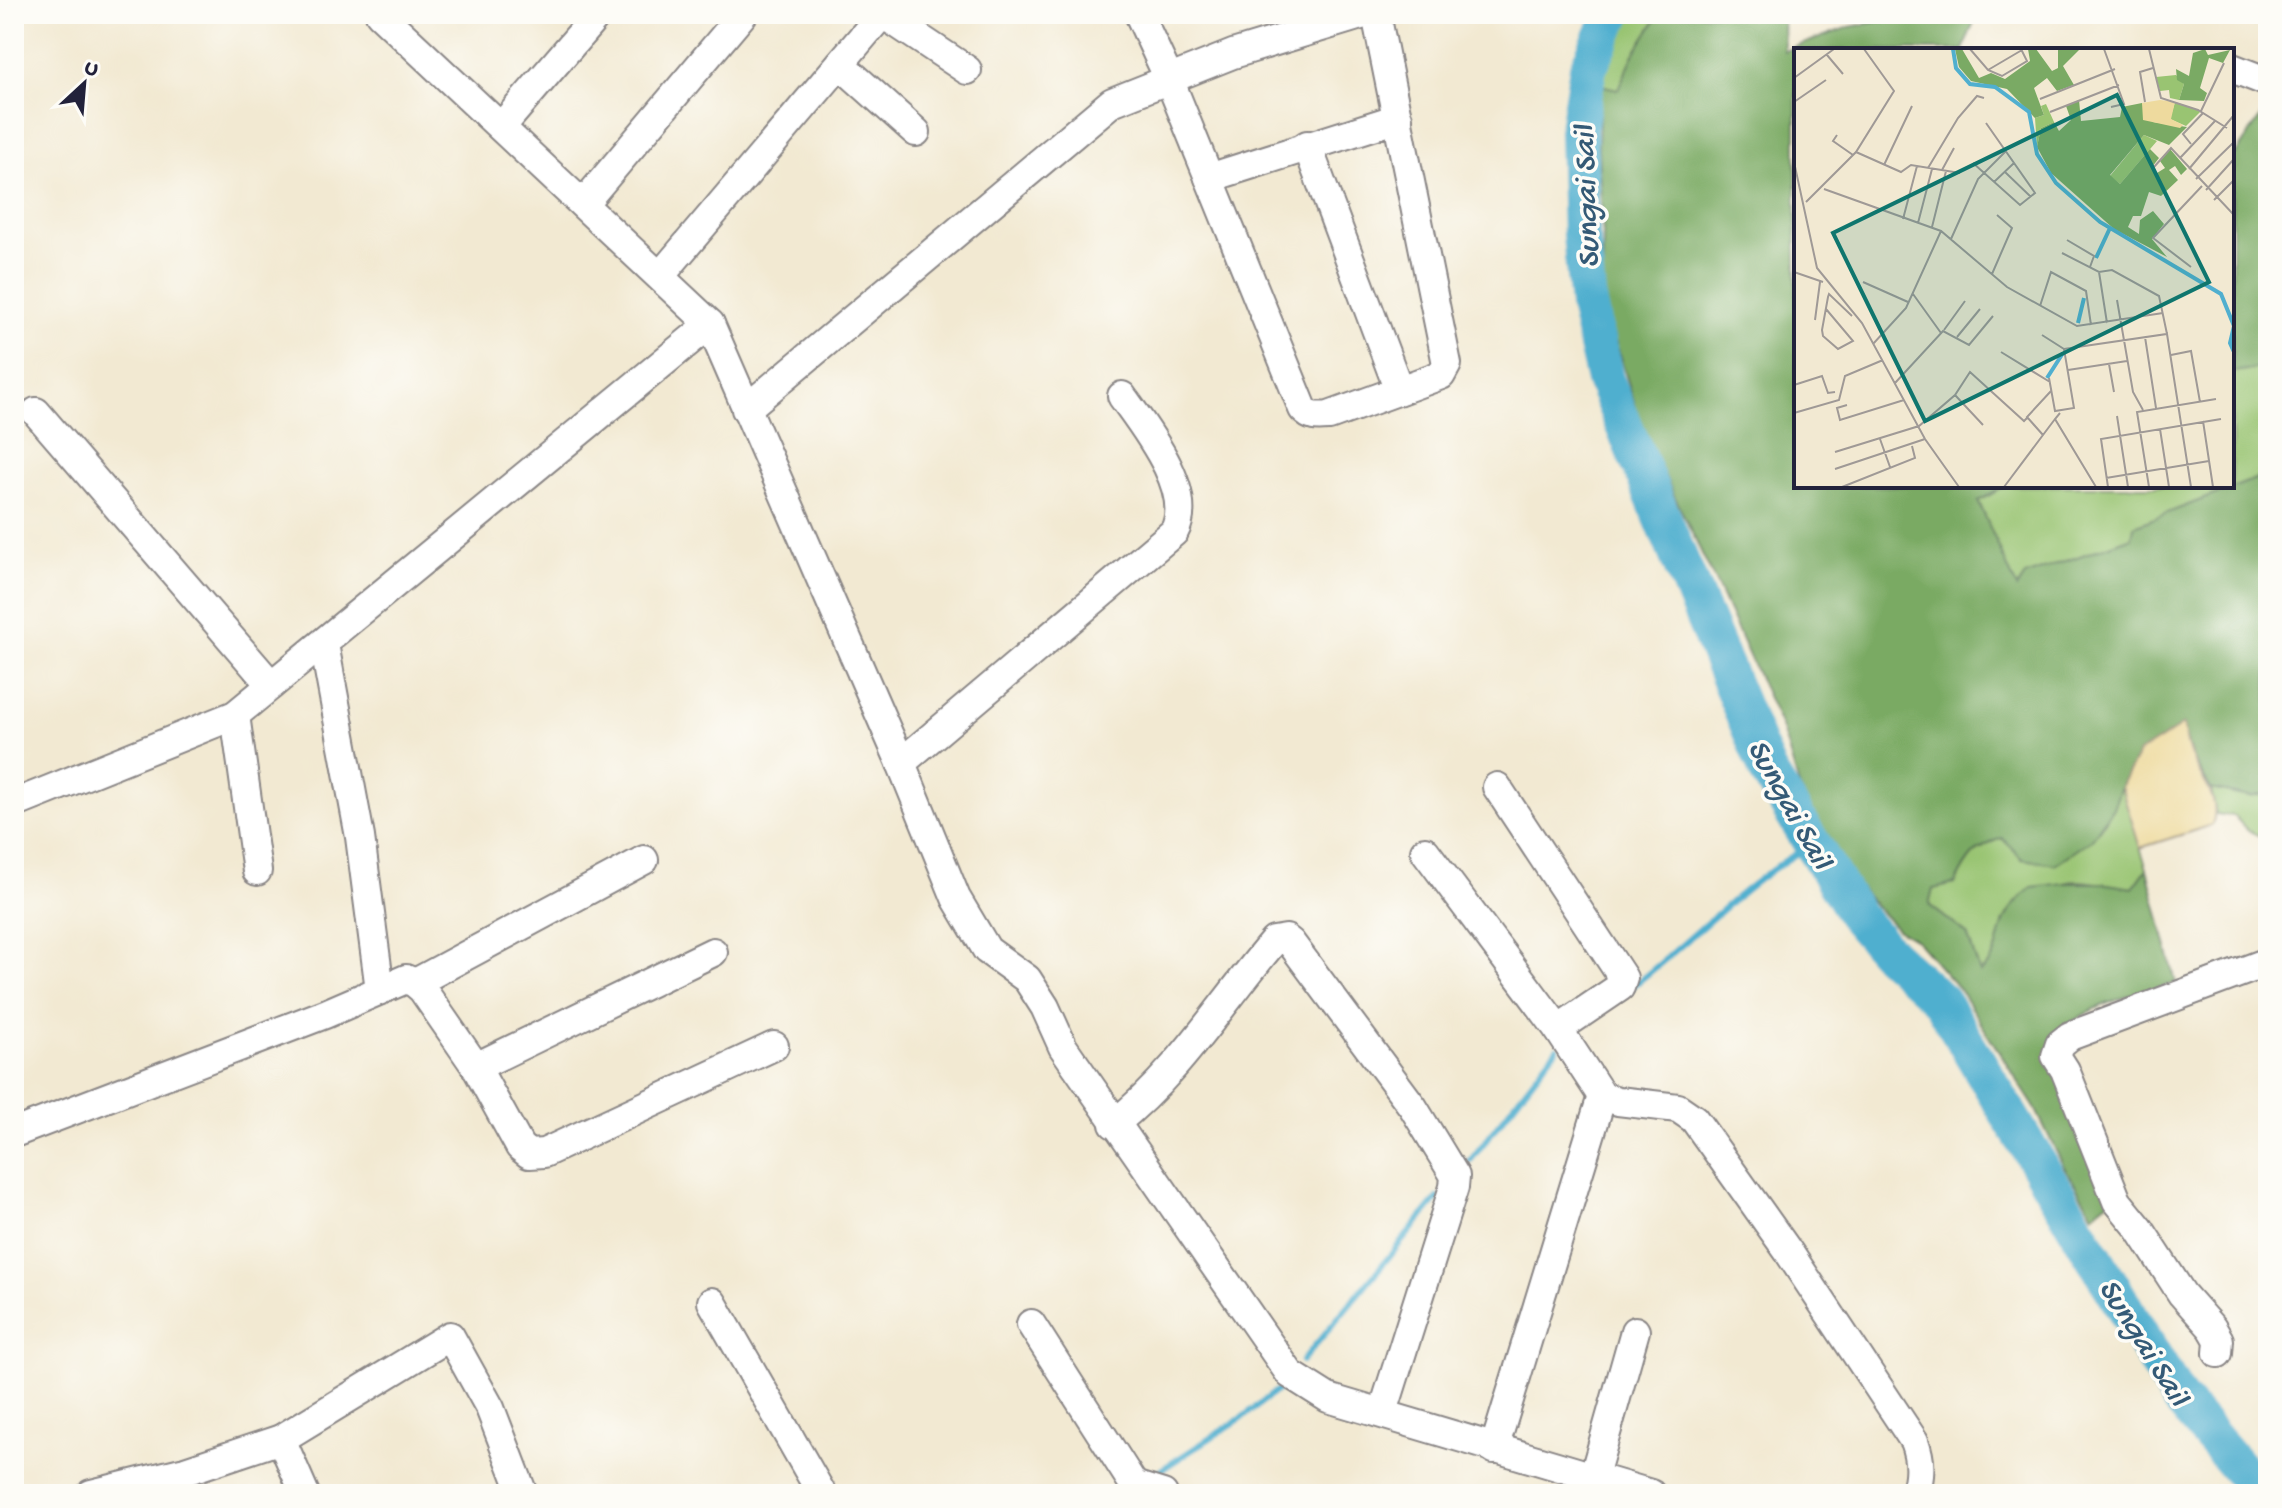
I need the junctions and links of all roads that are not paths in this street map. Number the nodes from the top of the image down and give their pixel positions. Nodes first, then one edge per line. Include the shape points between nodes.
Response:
1 (380, 14) edge
2 (598, 14) edge
3 (743, 14) edge
4 (883, 14) edge
5 (1139, 14) edge
6 (1371, 15) edge
7 (840, 64) junction
8 (2234, 69) edge
9 (967, 70) dead end
10 (1169, 79) junction
11 (2268, 82) edge
12 (1398, 118) junction
13 (501, 127) junction
14 (916, 132) dead end
15 (1307, 145) junction
16 (1209, 178) junction
17 (583, 204) junction
18 (661, 275) junction
19 (710, 324) junction
20 (1399, 390) junction
21 (1122, 396) dead end
22 (746, 409) junction
23 (36, 412) dead end
24 (324, 644) junction
25 (271, 685) junction
26 (235, 715) junction
27 (901, 763) junction
28 (1497, 787) dead end
29 (14, 804) edge
30 (1425, 851) dead end
31 (644, 860) dead end
32 (257, 871) dead end
33 (713, 952) dead end
34 (2268, 962) edge
35 (415, 983) junction
36 (380, 990) junction
37 (1558, 1029) junction
38 (774, 1046) dead end
39 (476, 1067) junction
40 (1602, 1096) junction
41 (1114, 1124) junction
42 (14, 1133) edge
43 (712, 1302) dead end
44 (1031, 1324) dead end
45 (1635, 1331) dead end
46 (2218, 1353) dead end
47 (1383, 1412) junction
48 (281, 1439) junction
49 (1494, 1449) junction
50 (1591, 1486) edge
51 (1132, 1489) edge
52 (91, 1494) edge
53 (305, 1494) edge
54 (523, 1494) edge
55 (822, 1494) edge
56 (1163, 1494) edge
57 (1651, 1494) edge
58 (1915, 1494) edge

1 - 13 street
2 - 13 street
3 - 17 street
4 - 7 street
4 - 9 street
5 - 10 street
6 - 10 street via 1233,54
6 - 12 street
7 - 14 street
7 - 18 street
8 - 11 street
10 - 16 street
10 - 22 street via 1112,102
12 - 15 street
12 - 20 street via 1447,364 1441,375
13 - 17 street
15 - 16 street
15 - 20 street
16 - 20 street via 1308,415 1329,416
17 - 18 street
18 - 19 street
19 - 22 street
19 - 24 street
21 - 27 street via 1157,445 1179,499 1181,519 1174,532
22 - 27 street
23 - 25 street
24 - 25 street
24 - 36 street via 360,837
25 - 26 street
26 - 29 street
26 - 32 street
27 - 41 street via 956,898 987,950 1027,979 1063,1047
28 - 37 street via 1623,978 1620,987
30 - 37 street
31 - 35 street
33 - 39 street
34 - 46 street via 2070,1036 2056,1056 2117,1201 2212,1328 2219,1340
35 - 36 street via 406,979
35 - 39 street
36 - 42 street
37 - 40 street
38 - 39 street via 536,1154 520,1147
40 - 49 street
40 - 58 street via 1678,1108 1694,1119 1914,1441 1920,1455
41 - 47 street via 1290,1374 1328,1398
41 - 47 street via 1183,1058 1274,941 1291,943 1413,1107 1455,1176
43 - 55 street
44 - 51 street
45 - 50 street
47 - 49 street
48 - 52 street via 185,1471
48 - 53 street
48 - 54 street via 450,1336 490,1408
49 - 50 street
50 - 57 street
51 - 56 street

